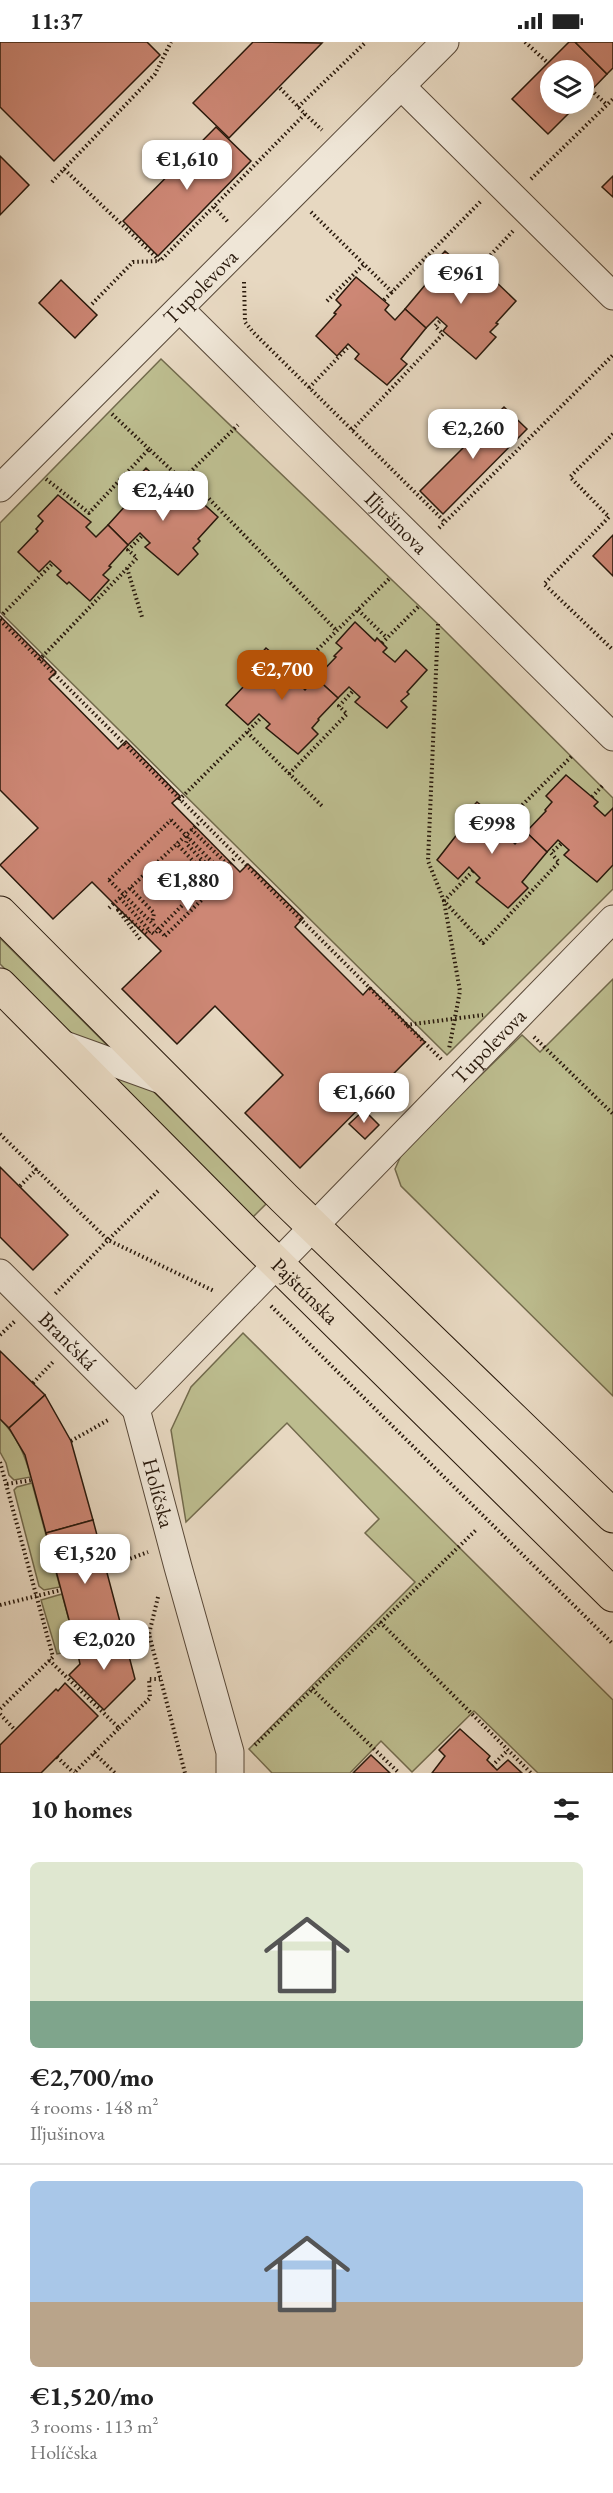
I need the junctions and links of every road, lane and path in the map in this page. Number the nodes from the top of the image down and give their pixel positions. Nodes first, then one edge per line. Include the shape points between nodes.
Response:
1 (171, 42) edge
2 (366, 42) edge
3 (446, 42) edge
4 (525, 42) edge
5 (545, 60) edge
6 (401, 86) junction
7 (279, 87) dead end
8 (594, 93) edge
9 (613, 99) edge
10 (607, 105) junction
11 (298, 107) junction
12 (64, 169) junction
13 (52, 182) dead end
14 (294, 195) junction
15 (514, 198) junction
16 (160, 261) junction
17 (364, 264) junction
18 (472, 274) dead end
19 (244, 279) dead end
20 (392, 292) junction
21 (613, 296) edge
22 (384, 300) dead end
23 (327, 301) dead end
24 (92, 304) dead end
25 (180, 309) junction
26 (441, 320) dead end
27 (350, 345) dead end
28 (613, 355) edge
29 (309, 388) junction
30 (91, 395) junction
31 (238, 425) dead end
32 (352, 430) junction
33 (613, 434) edge
34 (149, 449) junction
35 (27, 461) junction
36 (187, 476) junction
37 (182, 480) junction
38 (0, 488) edge
39 (175, 491) dead end
40 (89, 513) junction
41 (86, 519) dead end
42 (445, 522) junction
43 (436, 531) dead end
44 (142, 536) dead end
45 (53, 563) dead end
46 (127, 568) junction
47 (391, 577) dead end
48 (419, 606) dead end
49 (358, 610) junction
50 (142, 617) dead end
51 (0, 619) edge
52 (438, 624) dead end
53 (337, 631) junction
54 (387, 638) junction
55 (382, 643) dead end
56 (613, 650) edge
57 (39, 660) junction
58 (295, 672) dead end
59 (353, 691) dead end
60 (262, 717) dead end
61 (247, 732) junction
62 (613, 737) edge
63 (573, 755) dead end
64 (289, 774) junction
65 (603, 785) dead end
66 (592, 797) dead end
67 (178, 800) junction
68 (323, 807) dead end
69 (200, 821) junction
70 (503, 824) dead end
71 (191, 829) junction
72 (188, 837) junction
73 (176, 843) junction
74 (561, 843) dead end
75 (237, 857) junction
76 (202, 861) junction
77 (473, 871) dead end
78 (130, 888) junction
79 (120, 898) junction
80 (444, 901) junction
81 (109, 908) dead end
82 (0, 913) edge
83 (613, 919) edge
84 (152, 923) junction
85 (150, 931) junction
86 (140, 939) dead end
87 (0, 985) edge
88 (488, 1014) dead end
89 (454, 1018) junction
90 (516, 1019) junction
91 (405, 1025) junction
92 (58, 1043) junction
93 (169, 1083) junction
94 (613, 1114) edge
95 (0, 1134) edge
96 (37, 1169) junction
97 (20, 1186) dead end
98 (158, 1191) dead end
99 (314, 1226) junction
100 (108, 1240) junction
101 (277, 1263) junction
102 (0, 1273) edge
103 (220, 1294) dead end
104 (50, 1299) dead end
105 (266, 1301) dead end
106 (20, 1317) dead end
107 (0, 1335) edge
108 (59, 1355) dead end
109 (33, 1383) dead end
110 (125, 1413) junction
111 (71, 1441) dead end
112 (0, 1462) edge
113 (32, 1480) dead end
114 (7, 1484) junction
115 (613, 1516) edge
116 (477, 1528) dead end
117 (154, 1549) dead end
118 (105, 1568) dead end
119 (160, 1588) dead end
120 (61, 1590) dead end
121 (37, 1595) junction
122 (613, 1595) edge
123 (0, 1605) edge
124 (380, 1622) junction
125 (613, 1644) edge
126 (49, 1660) junction
127 (160, 1679) junction
128 (312, 1689) junction
129 (0, 1709) edge
130 (0, 1714) edge
131 (119, 1728) junction
132 (15, 1730) dead end
133 (254, 1746) dead end
134 (508, 1750) junction
135 (94, 1753) junction
136 (57, 1757) dead end
137 (492, 1766) dead end
138 (74, 1773) edge
139 (115, 1773) edge
140 (184, 1773) edge
141 (230, 1773) edge
142 (399, 1773) edge
143 (531, 1773) edge

1 - 12 path via 155,74
2 - 11 path
3 - 6 street, Tupolevova
4 - 5 path
6 - 14 street, Tupolevova
6 - 15 street
7 - 11 path
8 - 10 path
9 - 10 path
10 - 15 path
11 - 16 path via 305,114
12 - 13 path
12 - 16 path
14 - 17 path
14 - 25 street, Tupolevova
15 - 18 path
15 - 20 path
15 - 21 street
16 - 24 path via 133,262
17 - 20 path
17 - 23 path
19 - 29 path via 245,322
20 - 22 path
25 - 30 street, Tupolevova
25 - 62 street, Iľjušinova
26 - 32 path via 435,326 443,334
27 - 29 path
28 - 42 path
29 - 32 path
30 - 34 path
30 - 35 street, Tupolevova
31 - 36 path
32 - 42 path
33 - 56 path via 570,477 609,517 544,584
34 - 37 path
34 - 40 path
35 - 38 street, Tupolevova
35 - 40 path
36 - 37 path
36 - 53 path
37 - 39 path
40 - 41 path
42 - 43 path
44 - 46 path via 128,550 137,558
45 - 51 path
46 - 50 path
46 - 57 path
47 - 49 path
48 - 54 path
49 - 53 path
49 - 54 path
51 - 57 path
52 - 80 path via 428,861
53 - 58 path
54 - 55 path
57 - 67 path
59 - 64 path via 339,706 347,714
60 - 61 path
61 - 64 path
61 - 67 path
63 - 70 path
64 - 68 path
65 - 66 path
67 - 69 path
69 - 71 path
69 - 75 path
71 - 73 path
71 - 75 path via 228,866
72 - 76 path via 186,843
72 - 84 path, bridge via 226,876 165,936
72 - 84 path, bridge via 171,820 109,880
73 - 76 path via 197,865
73 - 78 path
74 - 80 path via 551,853 560,862 483,943
75 - 91 path
76 - 85 path via 214,872 154,934
77 - 80 path
78 - 79 path
78 - 84 path via 154,912
79 - 81 path
79 - 85 path
80 - 89 path via 460,991
82 - 93 main road
83 - 90 street, Tupolevova
85 - 86 path via 147,934 118,910
87 - 92 main road, Pajštúnska
88 - 89 path
89 - 91 path
89 - 91 path via 446,1065
90 - 94 path
90 - 99 street, Tupolevova
92 - 93 street
92 - 101 main road, Pajštúnska
93 - 99 main road
95 - 96 path
96 - 97 path
96 - 100 path
98 - 100 path
99 - 101 street, Tupolevova
99 - 115 main road
100 - 103 path
100 - 104 path
101 - 110 street
101 - 122 main road, Pajštúnska
102 - 110 street, Brančská
105 - 125 path
106 - 107 path
108 - 109 path
110 - 111 path
110 - 141 street, Holíčska via 178,1567 230,1752
112 - 114 path
113 - 114 path
114 - 121 path
116 - 124 path
117 - 118 path
119 - 127 path via 149,1634
120 - 121 path
121 - 123 path
121 - 126 path via 53,1657
124 - 128 path
124 - 134 path
126 - 129 path
126 - 131 path
127 - 131 path via 149,1679 150,1698
127 - 140 path
128 - 133 path
128 - 142 path
130 - 132 path
131 - 135 path
134 - 137 path
134 - 143 path
135 - 138 path
135 - 139 path
136 - 138 path

